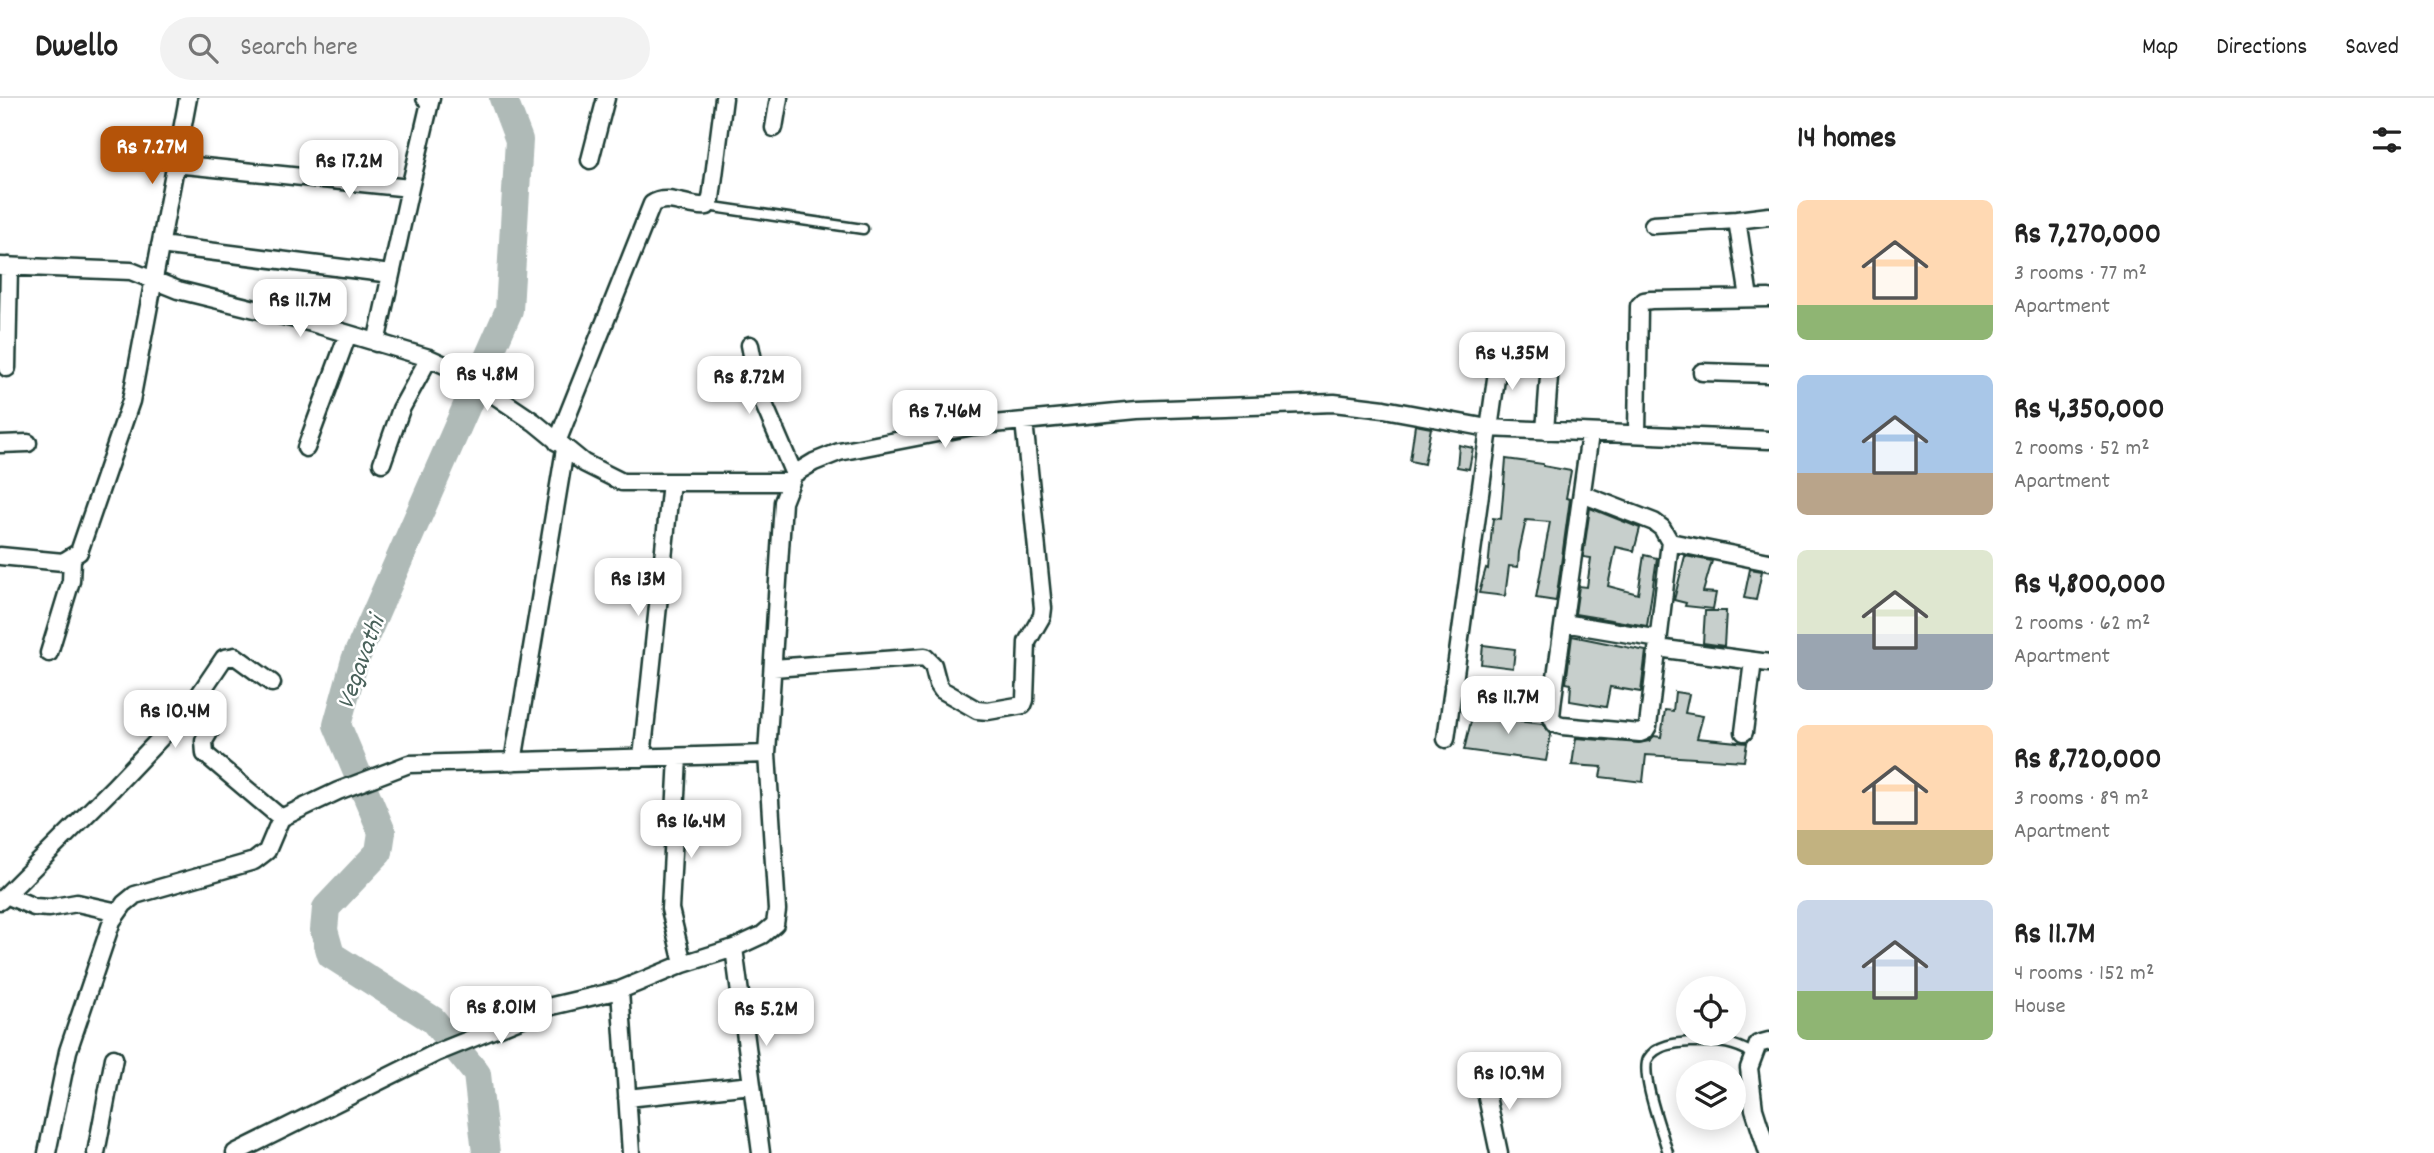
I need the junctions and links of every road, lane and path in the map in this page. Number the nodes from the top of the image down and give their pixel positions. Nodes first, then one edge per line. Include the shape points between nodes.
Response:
1 (188, 98) edge
2 (425, 98) edge
3 (431, 98) edge
4 (606, 98) edge
5 (724, 98) edge
6 (779, 98) edge
7 (774, 128) dead end
8 (590, 159) dead end
9 (175, 164) junction
10 (410, 188) junction
11 (706, 206) junction
12 (1769, 216) edge
13 (1737, 220) junction
14 (1653, 225) dead end
15 (863, 229) dead end
16 (160, 245) junction
17 (4, 266) edge
18 (391, 274) junction
19 (153, 280) junction
20 (1749, 298) junction
21 (1769, 298) edge
22 (348, 334) junction
23 (376, 343) junction
24 (750, 345) dead end
25 (1550, 349) dead end
26 (1500, 350) dead end
27 (429, 358) junction
28 (7, 368) dead end
29 (1702, 372) dead end
30 (1769, 374) edge
31 (1024, 421) junction
32 (1488, 428) junction
33 (1545, 431) junction
34 (1590, 434) junction
35 (1637, 434) junction
36 (1769, 440) edge
37 (28, 443) dead end
38 (0, 444) edge
39 (561, 445) junction
40 (306, 448) dead end
41 (382, 463) dead end
42 (791, 478) junction
43 (671, 482) junction
44 (1582, 494) junction
45 (1670, 542) junction
46 (0, 556) edge
47 (72, 559) junction
48 (1769, 562) edge
49 (1564, 623) junction
50 (1659, 643) junction
51 (49, 653) dead end
52 (1761, 662) edge
53 (773, 667) junction
54 (272, 683) dead end
55 (1453, 686) junction
56 (1553, 698) junction
57 (193, 704) junction
58 (1744, 732) dead end
59 (1446, 739) dead end
60 (767, 754) junction
61 (678, 757) junction
62 (642, 758) junction
63 (513, 762) junction
64 (281, 818) junction
65 (3, 898) edge
66 (118, 912) junction
67 (734, 948) junction
68 (683, 964) junction
69 (620, 990) junction
70 (1769, 1041) edge
71 (1754, 1054) junction
72 (114, 1058) dead end
73 (1483, 1078) dead end
74 (752, 1085) junction
75 (627, 1097) junction
76 (47, 1153) edge
77 (96, 1153) edge
78 (235, 1153) edge
79 (631, 1153) edge
80 (761, 1153) edge
81 (1499, 1153) edge
82 (1668, 1153) edge
83 (1768, 1153) edge

1 - 9 street
2 - 3 street
3 - 10 street
4 - 8 street
5 - 11 street via 711,199
6 - 7 street
9 - 10 street
9 - 16 street
10 - 18 street
11 - 15 lane
11 - 39 street via 665,199 652,204
12 - 13 street
13 - 14 street
13 - 20 street
16 - 18 street
16 - 19 street
17 - 19 street via 131,271
17 - 28 street
18 - 23 street
19 - 22 street
19 - 47 street via 127,417 79,552
20 - 21 street
20 - 35 street via 1651,300 1639,306
22 - 23 street
22 - 40 street
23 - 27 street
24 - 42 street via 760,395
25 - 33 street
26 - 32 street
27 - 39 street via 460,373
27 - 41 street via 401,409
29 - 30 street
31 - 32 street via 1137,410 1334,403
31 - 42 street via 839,452
31 - 53 street via 1042,616 1027,642 1023,705 977,710 942,690 925,657
32 - 33 street
32 - 55 street
33 - 34 street
34 - 35 street
34 - 44 street
35 - 36 street
37 - 38 street
39 - 43 street via 622,482
39 - 63 street
42 - 43 street
42 - 53 street via 783,502
43 - 62 street
44 - 45 street via 1654,522
44 - 49 street
45 - 48 street
45 - 50 street
46 - 47 street
47 - 51 street via 71,581
49 - 50 street
49 - 56 street
50 - 52 street
50 - 56 street via 1645,731 1562,726 1552,720
52 - 58 street
53 - 60 street
54 - 57 street via 230,655
55 - 56 street
55 - 59 street
57 - 64 street via 215,722 204,741 205,754
57 - 65 street
60 - 61 street
60 - 67 street via 775,924
61 - 62 street
61 - 68 street via 670,909
62 - 63 street
63 - 64 street via 409,764
64 - 66 street via 267,851 254,861 135,895
65 - 66 street via 34,907 77,902
66 - 76 street via 68,1051
67 - 68 street
67 - 74 street
68 - 69 street
69 - 75 street
69 - 78 street via 552,1006 436,1053
70 - 71 street via 1758,1044
71 - 82 lane via 1726,1042 1680,1043 1653,1053 1647,1060 1647,1076
71 - 83 street via 1749,1068 1752,1095
72 - 77 street
73 - 81 street
74 - 75 street
74 - 80 street
75 - 79 street

